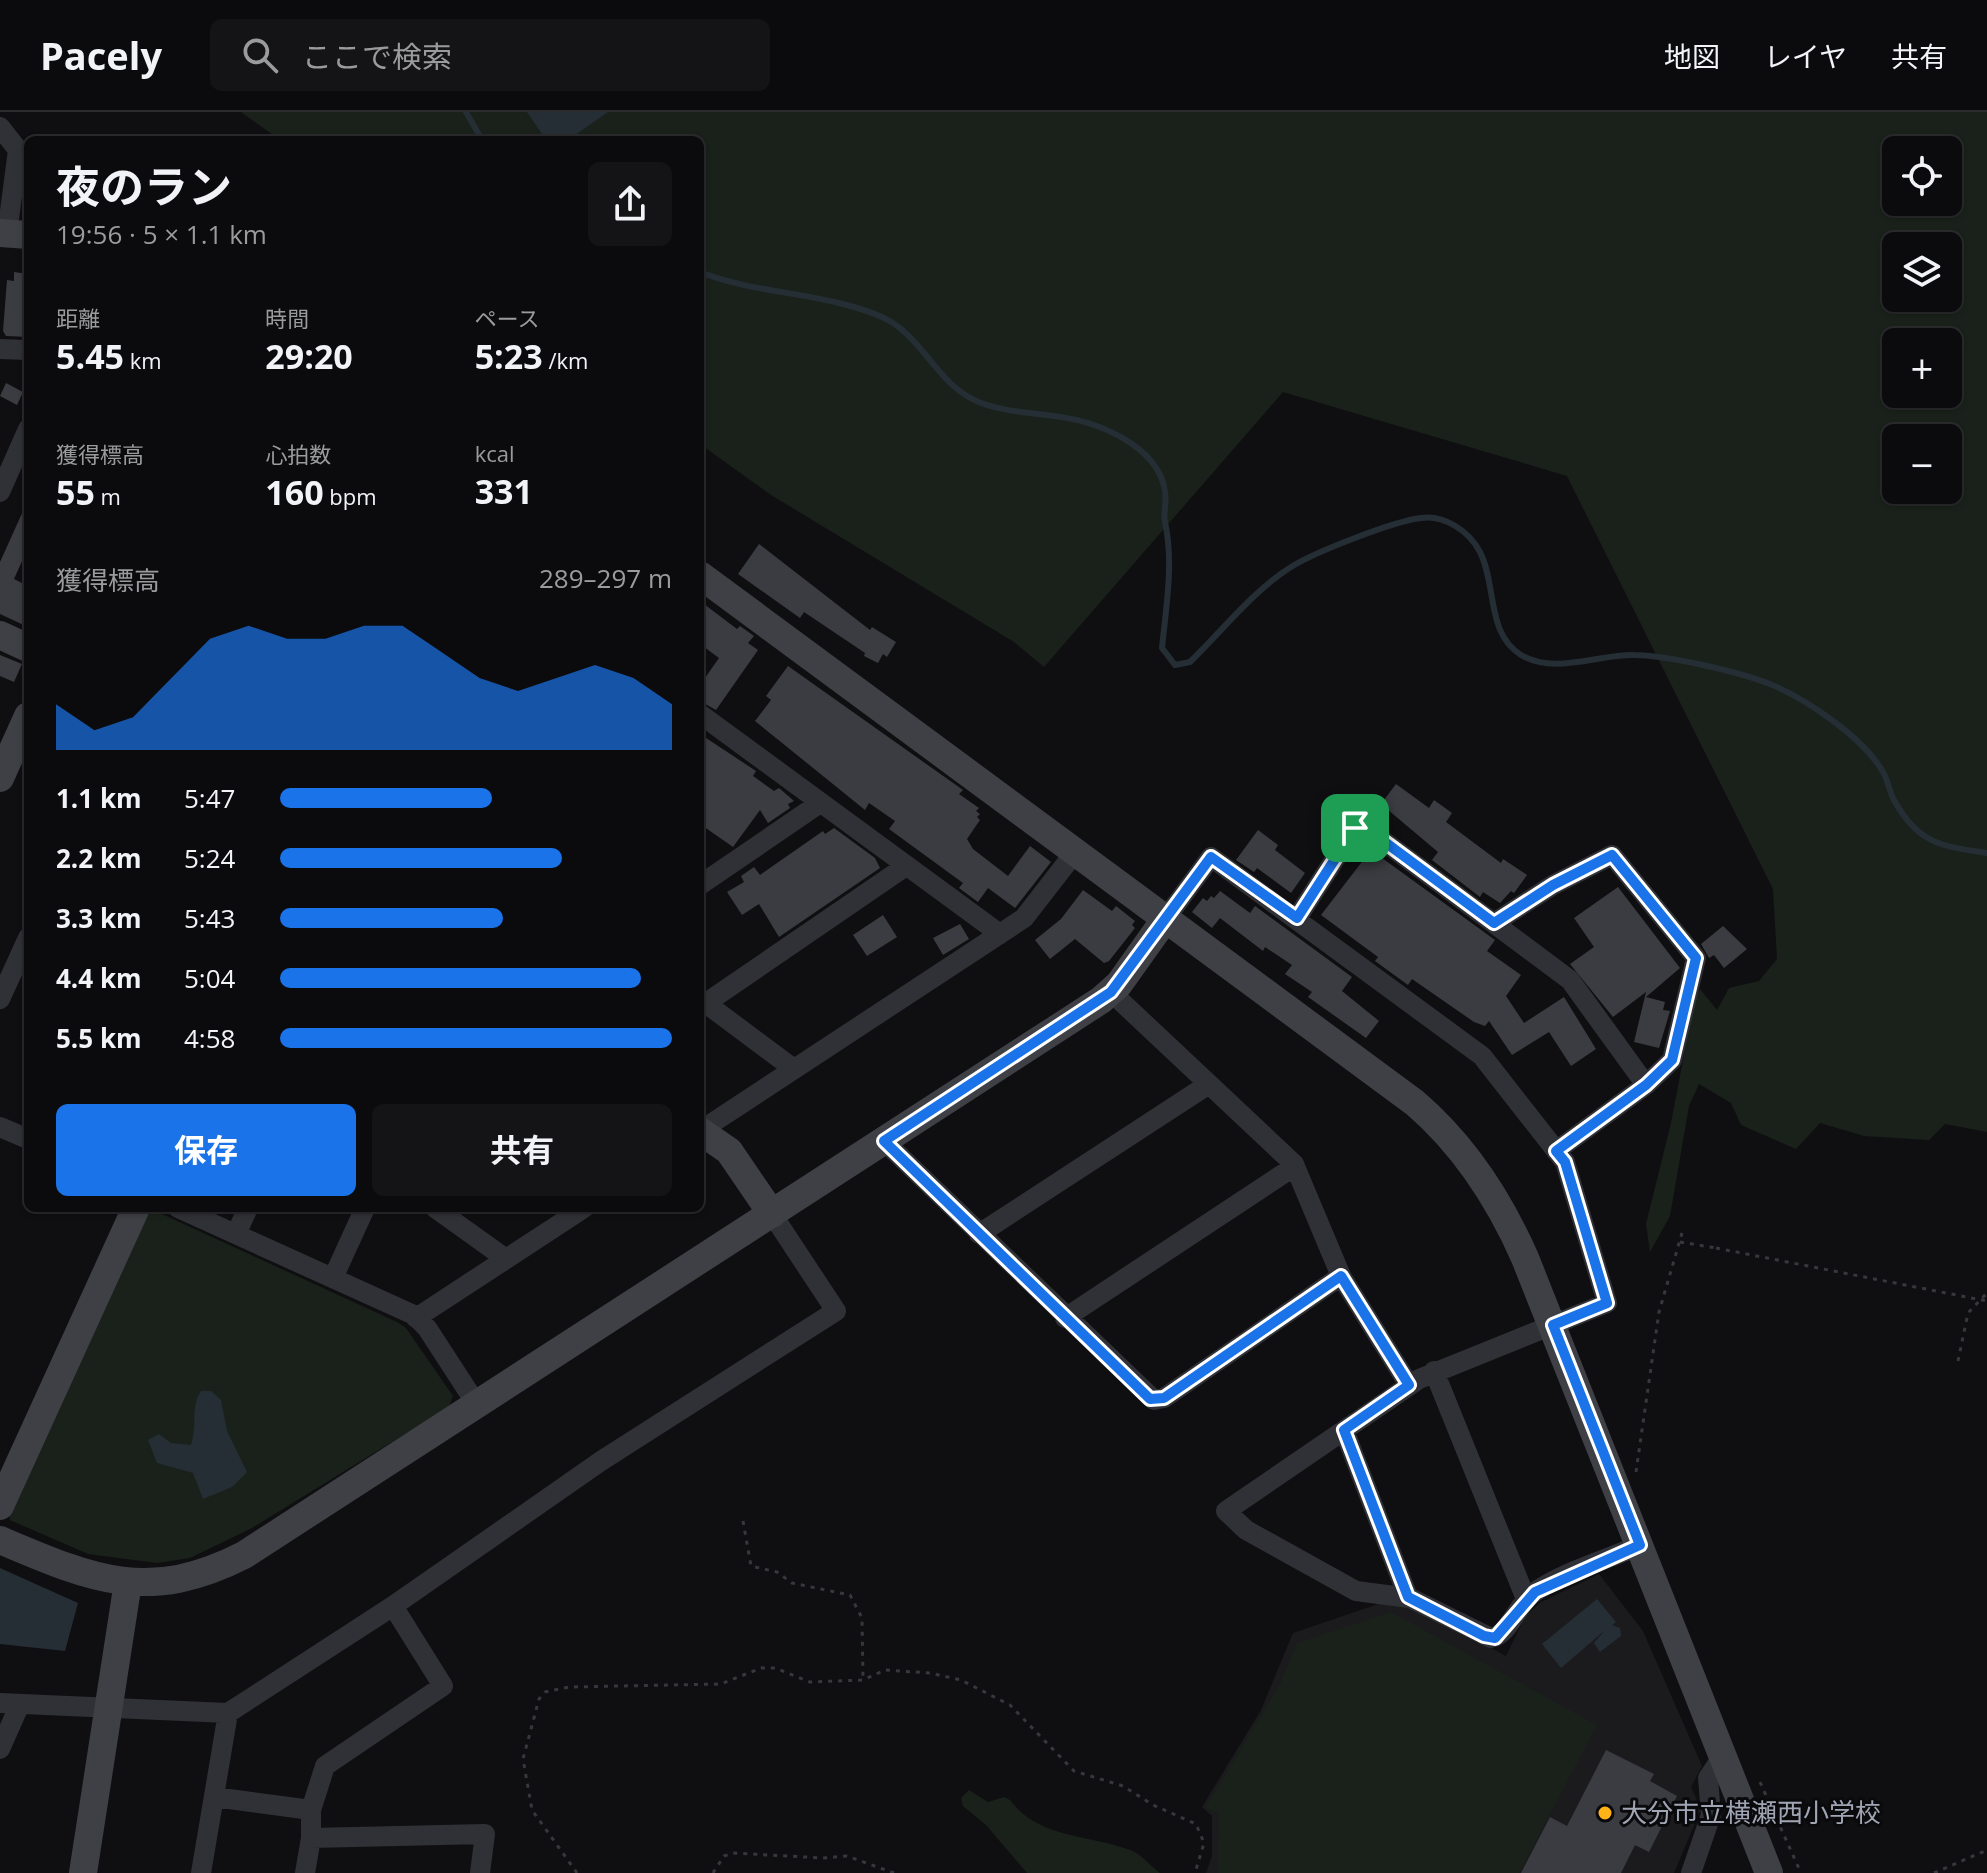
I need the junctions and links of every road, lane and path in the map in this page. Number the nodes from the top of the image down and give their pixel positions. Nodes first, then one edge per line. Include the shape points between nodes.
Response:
1 (0, 127) edge
2 (12, 234) edge
3 (0, 349) edge
4 (24, 350) edge
5 (24, 438) edge
6 (0, 492) edge
7 (704, 578) edge
8 (0, 635) edge
9 (24, 646) edge
10 (704, 717) edge
11 (24, 725) edge
12 (0, 778) edge
13 (820, 803) junction
14 (1076, 851) junction
15 (906, 866) junction
16 (704, 882) edge
17 (1166, 918) junction
18 (1297, 918) junction
19 (1494, 923) junction
20 (1000, 934) junction
21 (24, 947) edge
22 (1111, 992) junction
23 (0, 999) edge
24 (704, 1000) edge
25 (704, 1002) edge
26 (794, 1069) junction
27 (1209, 1084) junction
28 (1646, 1085) junction
29 (0, 1127) edge
30 (704, 1128) edge
31 (704, 1134) edge
32 (24, 1137) edge
33 (884, 1141) junction
34 (1556, 1151) junction
35 (1295, 1166) junction
36 (134, 1212) edge
37 (187, 1212) edge
38 (246, 1212) edge
39 (363, 1212) edge
40 (441, 1212) edge
41 (578, 1212) edge
42 (772, 1214) junction
43 (1682, 1233) dead end
44 (236, 1234) junction
45 (979, 1234) junction
46 (1679, 1241) junction
47 (1736, 1247) dead end
48 (1716, 1248) junction
49 (506, 1259) junction
50 (1341, 1276) junction
51 (333, 1278) junction
52 (1987, 1293) edge
53 (1985, 1301) edge
54 (416, 1318) junction
55 (1065, 1318) junction
56 (1553, 1325) junction
57 (1958, 1361) dead end
58 (1434, 1371) junction
59 (1409, 1385) junction
60 (477, 1405) junction
61 (1344, 1430) junction
62 (1636, 1478) dead end
63 (0, 1506) edge
64 (743, 1521) dead end
65 (0, 1540) edge
66 (1640, 1545) junction
67 (128, 1582) junction
68 (1408, 1597) junction
69 (1526, 1599) junction
70 (393, 1606) junction
71 (863, 1680) junction
72 (10, 1703) edge
73 (108, 1708) junction
74 (228, 1713) junction
75 (0, 1749) edge
76 (1723, 1756) junction
77 (1754, 1769) dead end
78 (214, 1797) junction
79 (311, 1810) junction
80 (311, 1838) junction
81 (1987, 1850) edge
82 (83, 1873) edge
83 (201, 1873) edge
84 (305, 1873) edge
85 (480, 1873) edge
86 (577, 1873) edge
87 (713, 1873) edge
88 (894, 1873) edge
89 (1195, 1873) edge
90 (1691, 1873) edge
91 (1769, 1873) edge
92 (1801, 1873) edge
93 (1934, 1873) edge

1 - 2 street via 18,150
3 - 4 street
5 - 6 street
7 - 14 street
8 - 9 street
10 - 13 street
11 - 12 street
13 - 15 street
13 - 16 street
14 - 17 street
14 - 20 street via 1033,910
15 - 20 street
15 - 24 street
17 - 18 street via 1211,857
17 - 22 street
17 - 56 street via 1445,1130 1500,1206
18 - 19 street via 1355,828 1366,828
18 - 34 street via 1482,1056
19 - 28 street via 1570,980
19 - 28 street via 1612,855 1696,958 1672,1060
20 - 26 street
21 - 23 street
22 - 27 street
22 - 33 street
25 - 26 street
26 - 30 street
27 - 35 street
27 - 45 street
28 - 34 street
29 - 32 street
31 - 42 street via 729,1151
33 - 42 street
33 - 45 street
34 - 56 street via 1565,1162 1607,1303
35 - 50 street
35 - 55 street
36 - 63 street
37 - 44 street
38 - 44 street
39 - 51 street
40 - 49 street
41 - 49 street
42 - 60 street
42 - 70 street via 836,1311 601,1461
43 - 46 path
44 - 51 street
45 - 55 street
46 - 48 path
46 - 62 path via 1659,1312
47 - 48 path
48 - 53 path
49 - 54 street
50 - 55 street via 1157,1400 1146,1396
50 - 59 street
51 - 54 street
52 - 53 path
53 - 57 path via 1968,1313
54 - 60 street
56 - 58 street
56 - 66 street
58 - 59 street
58 - 69 street
59 - 61 street
60 - 67 street via 235,1559 182,1580
61 - 68 street
61 - 68 street via 1226,1511 1246,1530 1356,1591
64 - 71 path via 751,1566 777,1572 792,1583 850,1595 862,1618
65 - 67 street via 80,1572
66 - 69 street
66 - 76 street
67 - 73 street
68 - 69 street via 1491,1638 1501,1635
70 - 74 street
70 - 79 street via 443,1686 325,1766
71 - 86 path via 810,1682 761,1668 721,1684 545,1692 523,1771 532,1810
71 - 89 path via 885,1670 930,1673 961,1680 1010,1705 1074,1771 1123,1786 1193,1822 1204,1843
72 - 73 street
72 - 75 street
73 - 74 street
73 - 82 street
74 - 78 street
76 - 90 street via 1708,1778 1711,1815
76 - 91 street
77 - 92 path
78 - 79 street
78 - 83 street
79 - 80 street
80 - 84 street
80 - 85 street via 485,1834
81 - 93 path
87 - 88 path via 724,1856 733,1853 847,1856

